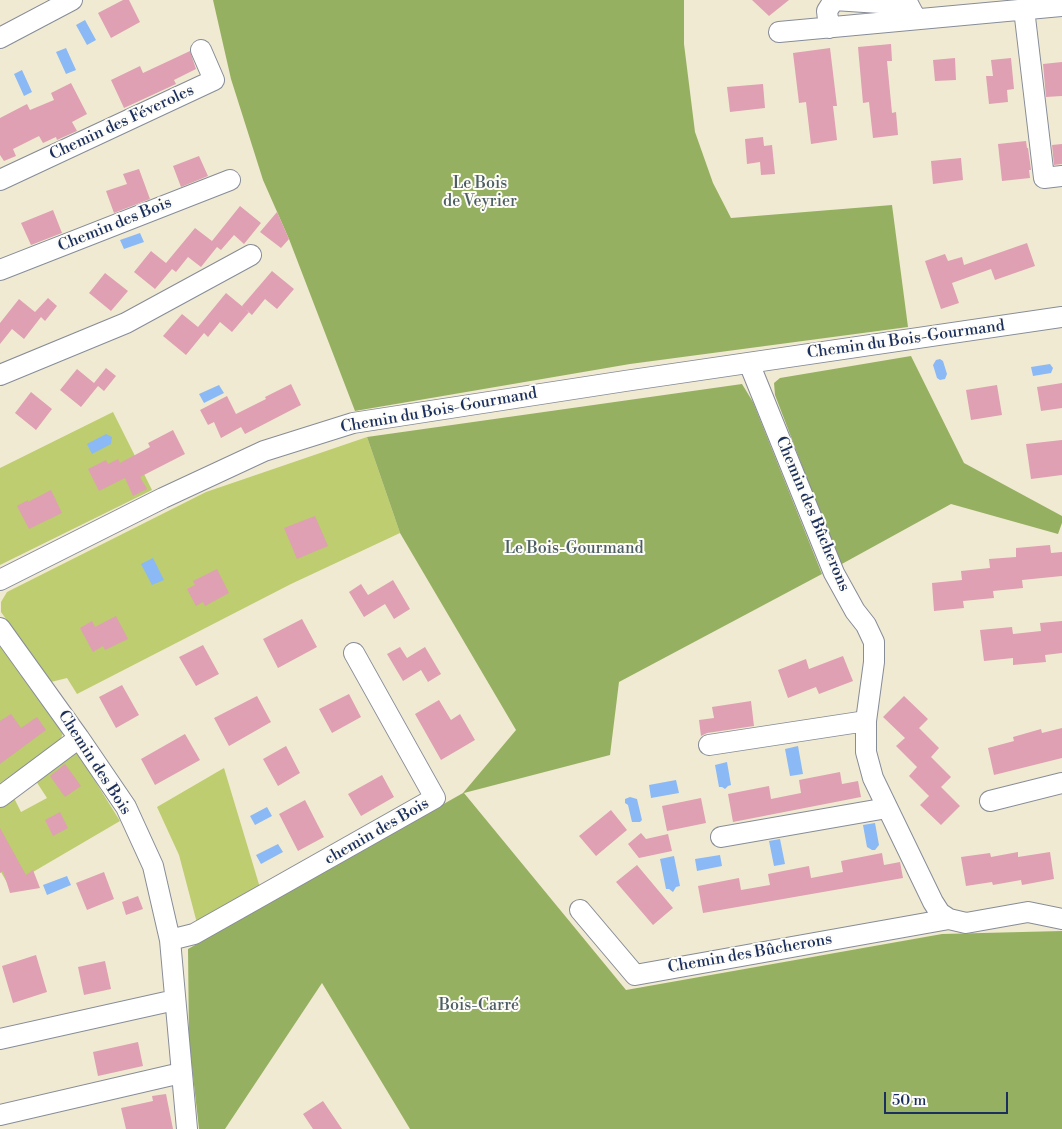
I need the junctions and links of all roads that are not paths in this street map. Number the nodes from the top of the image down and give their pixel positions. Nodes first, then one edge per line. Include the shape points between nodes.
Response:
1 (72, 0) edge
2 (1062, 6) edge
3 (1024, 10) junction
4 (916, 20) junction
5 (829, 28) junction
6 (779, 32) dead end
7 (0, 37) edge
8 (201, 50) dead end
9 (1062, 176) edge
10 (0, 180) edge
11 (230, 180) dead end
12 (251, 255) dead end
13 (0, 270) edge
14 (1062, 317) edge
15 (749, 363) junction
16 (0, 375) edge
17 (0, 580) edge
18 (0, 628) edge
19 (354, 653) dead end
20 (866, 721) junction
21 (79, 738) junction
22 (709, 745) dead end
23 (1062, 783) edge
24 (0, 797) edge
25 (990, 801) dead end
26 (887, 808) junction
27 (721, 837) dead end
28 (580, 910) dead end
29 (949, 919) junction
30 (1062, 919) edge
31 (170, 940) junction
32 (175, 1000) junction
33 (0, 1038) edge
34 (180, 1073) junction
35 (0, 1115) edge
36 (187, 1129) edge

1 - 7 street
2 - 3 street
3 - 4 street
3 - 9 street via 1044,178
4 - 5 street
4 - 5 street via 906,0 880,3 834,0 826,11
5 - 6 street
8 - 10 street, Chemin des Féveroles via 214,80
11 - 13 street, Chemin des Bois
12 - 16 street via 126,324
14 - 15 street, Chemin du Bois-Gourmand
15 - 17 street, Chemin du Bois-Gourmand via 353,423 264,451 162,498
15 - 20 street, Chemin des Bûcherons via 834,573 874,642
18 - 21 street, Chemin des Bois
19 - 31 street, chemin des Bois via 435,798 200,931
20 - 22 street
20 - 26 street, Chemin des Bûcherons via 866,752 873,778
21 - 24 street
21 - 31 street, Chemin des Bois via 126,807 149,858
23 - 25 street
26 - 27 street
26 - 29 street, Chemin des Bûcherons via 933,902
28 - 29 street, Chemin des Bûcherons via 635,975
29 - 30 street, Chemin des Bûcherons via 966,923 1028,912
31 - 32 street, Chemin des Bois
32 - 33 street
32 - 34 street, Chemin des Bois
34 - 35 street
34 - 36 street, Chemin des Bois

